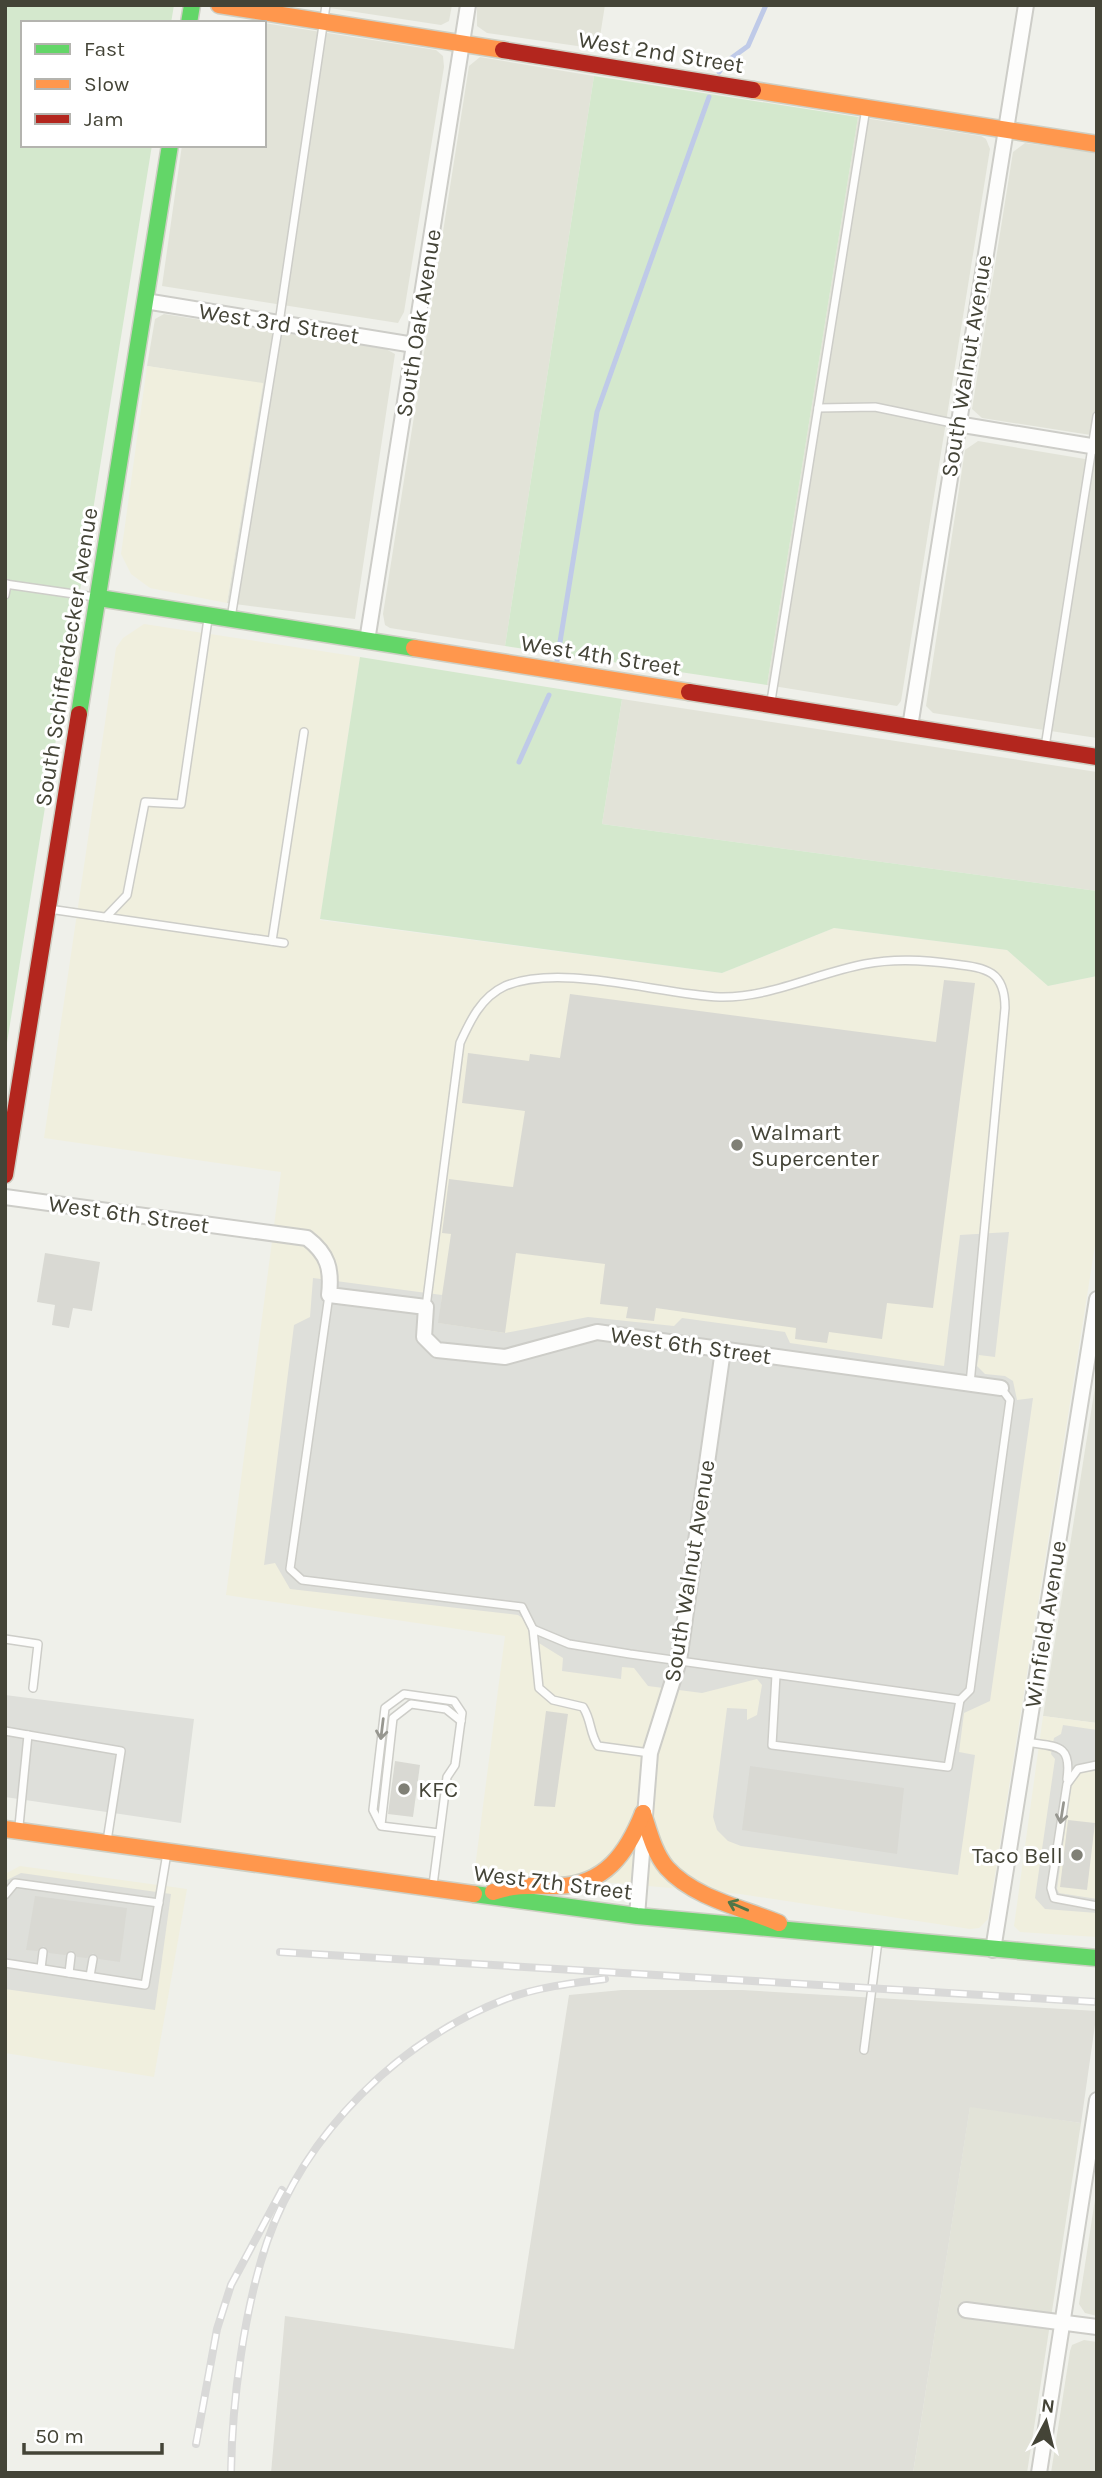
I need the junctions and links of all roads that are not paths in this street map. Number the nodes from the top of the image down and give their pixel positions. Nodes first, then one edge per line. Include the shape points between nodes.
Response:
1 (219, 5) edge
2 (326, 5) edge
3 (468, 5) edge
4 (1026, 5) edge
5 (324, 22) junction
6 (462, 44) junction
7 (866, 108) junction
8 (1004, 130) junction
9 (1097, 144) edge
10 (170, 147) edge
11 (145, 301) junction
12 (279, 323) junction
13 (414, 345) junction
14 (818, 408) junction
15 (1097, 416) edge
16 (957, 424) junction
17 (1094, 447) edge
18 (6, 584) edge
19 (5, 595) edge
20 (99, 598) junction
21 (209, 616) junction
22 (230, 619) junction
23 (367, 641) junction
24 (771, 705) junction
25 (910, 727) junction
26 (304, 732) dead end
27 (1045, 749) junction
28 (1097, 757) edge
29 (48, 908) junction
30 (106, 917) junction
31 (272, 941) junction
32 (284, 943) dead end
33 (5, 1175) edge
34 (5, 1197) edge
35 (329, 1295) junction
36 (1097, 1298) edge
37 (426, 1307) junction
38 (1093, 1340) edge
39 (723, 1350) junction
40 (970, 1384) junction
41 (1001, 1388) joint
42 (533, 1629) junction
43 (5, 1639) edge
44 (679, 1661) junction
45 (776, 1675) junction
46 (33, 1688) dead end
47 (960, 1700) junction
48 (461, 1721) junction
49 (5, 1731) edge
50 (28, 1735) junction
51 (1026, 1742) junction
52 (650, 1753) junction
53 (1097, 1765) edge
54 (1067, 1784) junction
55 (643, 1813) junction
56 (381, 1826) junction
57 (12, 1830) edge
58 (439, 1833) junction
59 (55, 1836) junction
60 (107, 1844) junction
61 (5, 1845) edge
62 (167, 1852) junction
63 (52, 1889) junction
64 (432, 1889) junction
65 (79, 1893) junction
66 (5, 1895) edge
67 (484, 1895) junction
68 (51, 1898) dead end
69 (78, 1902) dead end
70 (159, 1903) junction
71 (1097, 1906) edge
72 (638, 1916) junction
73 (801, 1933) junction
74 (878, 1940) junction
75 (993, 1950) junction
76 (43, 1952) dead end
77 (71, 1956) dead end
78 (1097, 1958) edge
79 (93, 1959) dead end
80 (5, 1962) edge
81 (41, 1968) junction
82 (69, 1973) junction
83 (90, 1976) junction
84 (864, 2050) dead end
85 (1097, 2100) edge
86 (966, 2310) dead end
87 (1062, 2322) junction
88 (1097, 2327) edge
89 (1038, 2473) edge

1 - 5 main road, West 2nd Street
2 - 5 lane
3 - 6 street, South Oak Avenue
4 - 8 street, South Walnut Avenue
5 - 6 main road, West 2nd Street
5 - 12 lane
6 - 7 main road, West 2nd Street
6 - 13 street, South Oak Avenue
7 - 8 main road, West 2nd Street
7 - 14 lane
8 - 9 main road, West 2nd Street
8 - 16 street, South Walnut Avenue
10 - 11 main road, South Schifferdecker Avenue
11 - 12 street, West 3rd Street
11 - 20 main road, South Schifferdecker Avenue
12 - 13 street, West 3rd Street
12 - 22 lane
13 - 23 street, South Oak Avenue
14 - 16 lane via 875,407
14 - 24 lane
15 - 17 lane
16 - 17 street
16 - 25 street, South Walnut Avenue
17 - 27 lane
18 - 19 lane
18 - 20 lane
20 - 21 main road, West 4th Street
20 - 29 main road, South Schifferdecker Avenue
21 - 22 main road, West 4th Street
21 - 30 lane via 181,804 145,802 127,895
22 - 23 main road, West 4th Street
23 - 24 main road, West 4th Street
24 - 25 main road, West 4th Street
25 - 27 main road, West 4th Street
26 - 31 lane
27 - 28 main road, West 4th Street
29 - 30 lane
29 - 33 main road, South Schifferdecker Avenue
30 - 31 lane
31 - 32 lane
34 - 35 street, West 6th Street via 307,1238 322,1249 330,1264
35 - 37 street
35 - 42 lane via 290,1569 302,1580 522,1607
36 - 38 street, Winfield Avenue
37 - 39 street, West 6th Street via 424,1337 438,1350 505,1357 597,1332
37 - 40 lane via 460,1043 474,1012 503,987 545,976 722,997 759,993 864,964 900,959 977,967 993,973 1005,989 1005,1008
38 - 51 street, Winfield Avenue
39 - 40 street, West 6th Street
39 - 44 street, South Walnut Avenue
40 - 41 street, West 6th Street
41 - 47 lane via 1010,1400 970,1690
42 - 44 lane via 569,1644
42 - 52 lane via 539,1688 553,1700 583,1707 598,1746
43 - 46 lane via 38,1644
44 - 45 lane
44 - 52 street, South Walnut Avenue
45 - 47 lane
45 - 47 lane via 772,1745 948,1766
48 - 56 lane via 446,1709 411,1704 393,1718
48 -> 56 lane via 462,1713 454,1701 404,1694 385,1708 373,1810
48 - 58 lane via 456,1765 446,1777
49 - 50 lane
50 - 57 lane
50 - 60 lane via 121,1751
51 - 54 lane via 1061,1747 1069,1764
51 - 75 street, Winfield Avenue
52 - 55 street, South Walnut Avenue
53 - 54 lane via 1078,1769
54 -> 71 lane via 1051,1888 1054,1898 1062,1902
55 - 67 main road via 621,1858 583,1885 530,1883
55 - 72 street, South Walnut Avenue
73 -> 55 main road via 685,1884 657,1852
56 - 58 lane
57 - 59 main road, West 7th Street
58 - 64 lane
59 - 60 main road, West 7th Street
59 - 61 main road via 34,1844
60 - 62 main road, West 7th Street
62 - 64 main road, West 7th Street
62 - 70 lane
63 - 65 lane
63 - 66 lane via 15,1883
63 - 68 lane
64 - 67 main road, West 7th Street
65 - 69 lane
65 - 70 lane via 104,1901
67 - 72 main road, West 7th Street
70 - 83 lane via 145,1985
72 - 73 main road, West 7th Street
73 - 74 main road, West 7th Street
74 - 75 main road, West 7th Street
74 - 84 lane
75 - 78 main road, West 7th Street
76 - 81 lane
77 - 82 lane
79 - 83 lane
80 - 81 lane
81 - 82 lane
82 - 83 lane
85 - 87 street
86 - 87 street
87 - 88 street
87 - 89 street

